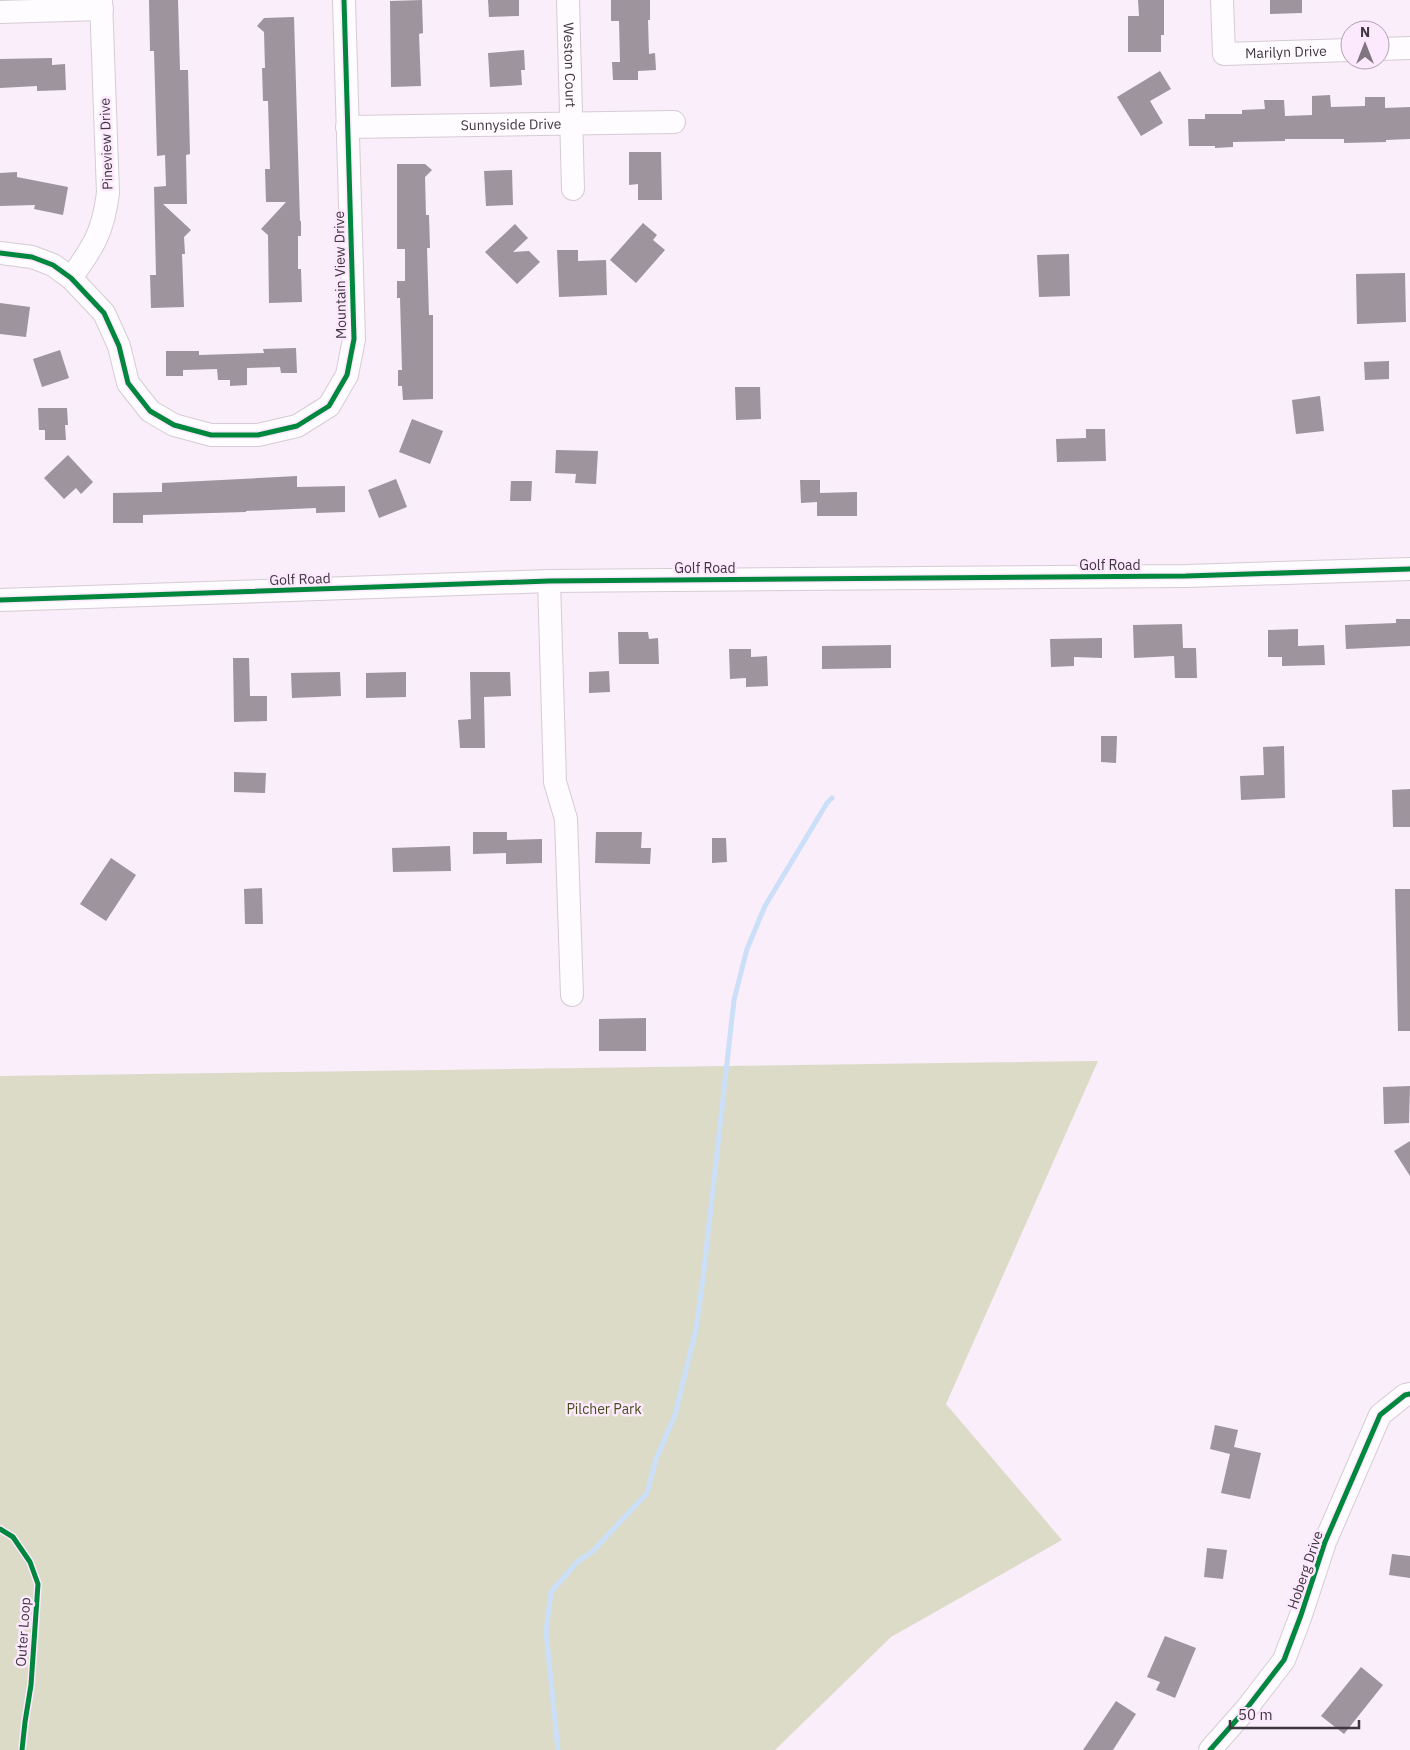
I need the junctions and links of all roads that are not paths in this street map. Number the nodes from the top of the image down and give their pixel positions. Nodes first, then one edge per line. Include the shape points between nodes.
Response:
1 (344, 0) edge
2 (568, 0) edge
3 (1222, 0) edge
4 (101, 5) edge
5 (0, 12) edge
6 (1410, 48) edge
7 (1390, 49) edge
8 (1340, 50) edge
9 (674, 122) dead end
10 (572, 123) junction
11 (347, 127) junction
12 (573, 190) dead end
13 (0, 253) edge
14 (71, 278) junction
15 (1410, 569) edge
16 (549, 581) junction
17 (0, 600) edge
18 (572, 995) dead end
19 (1410, 1394) edge
20 (1210, 1750) edge

1 - 11 street, Mountain View Drive
2 - 10 street, Weston Court
3 - 8 street, Marilyn Drive via 1224,54
4 - 5 street
4 - 14 street, Pineview Drive via 108,193 100,233
6 - 7 street
9 - 10 street, Sunnyside Drive
10 - 11 street, Sunnyside Drive
10 - 12 street, Weston Court
11 - 14 street, Mountain View Drive via 354,339 347,375 329,406 297,426 258,436 211,436 174,425 150,411 128,383 119,346 104,313
13 - 14 street, Mountain View Drive via 32,257 53,265
15 - 16 street, Golf Road via 1186,576
16 - 17 street, Golf Road
16 - 18 street via 555,782 566,818
19 - 20 street, Hoberg Drive via 1380,1415 1325,1542 1284,1660

